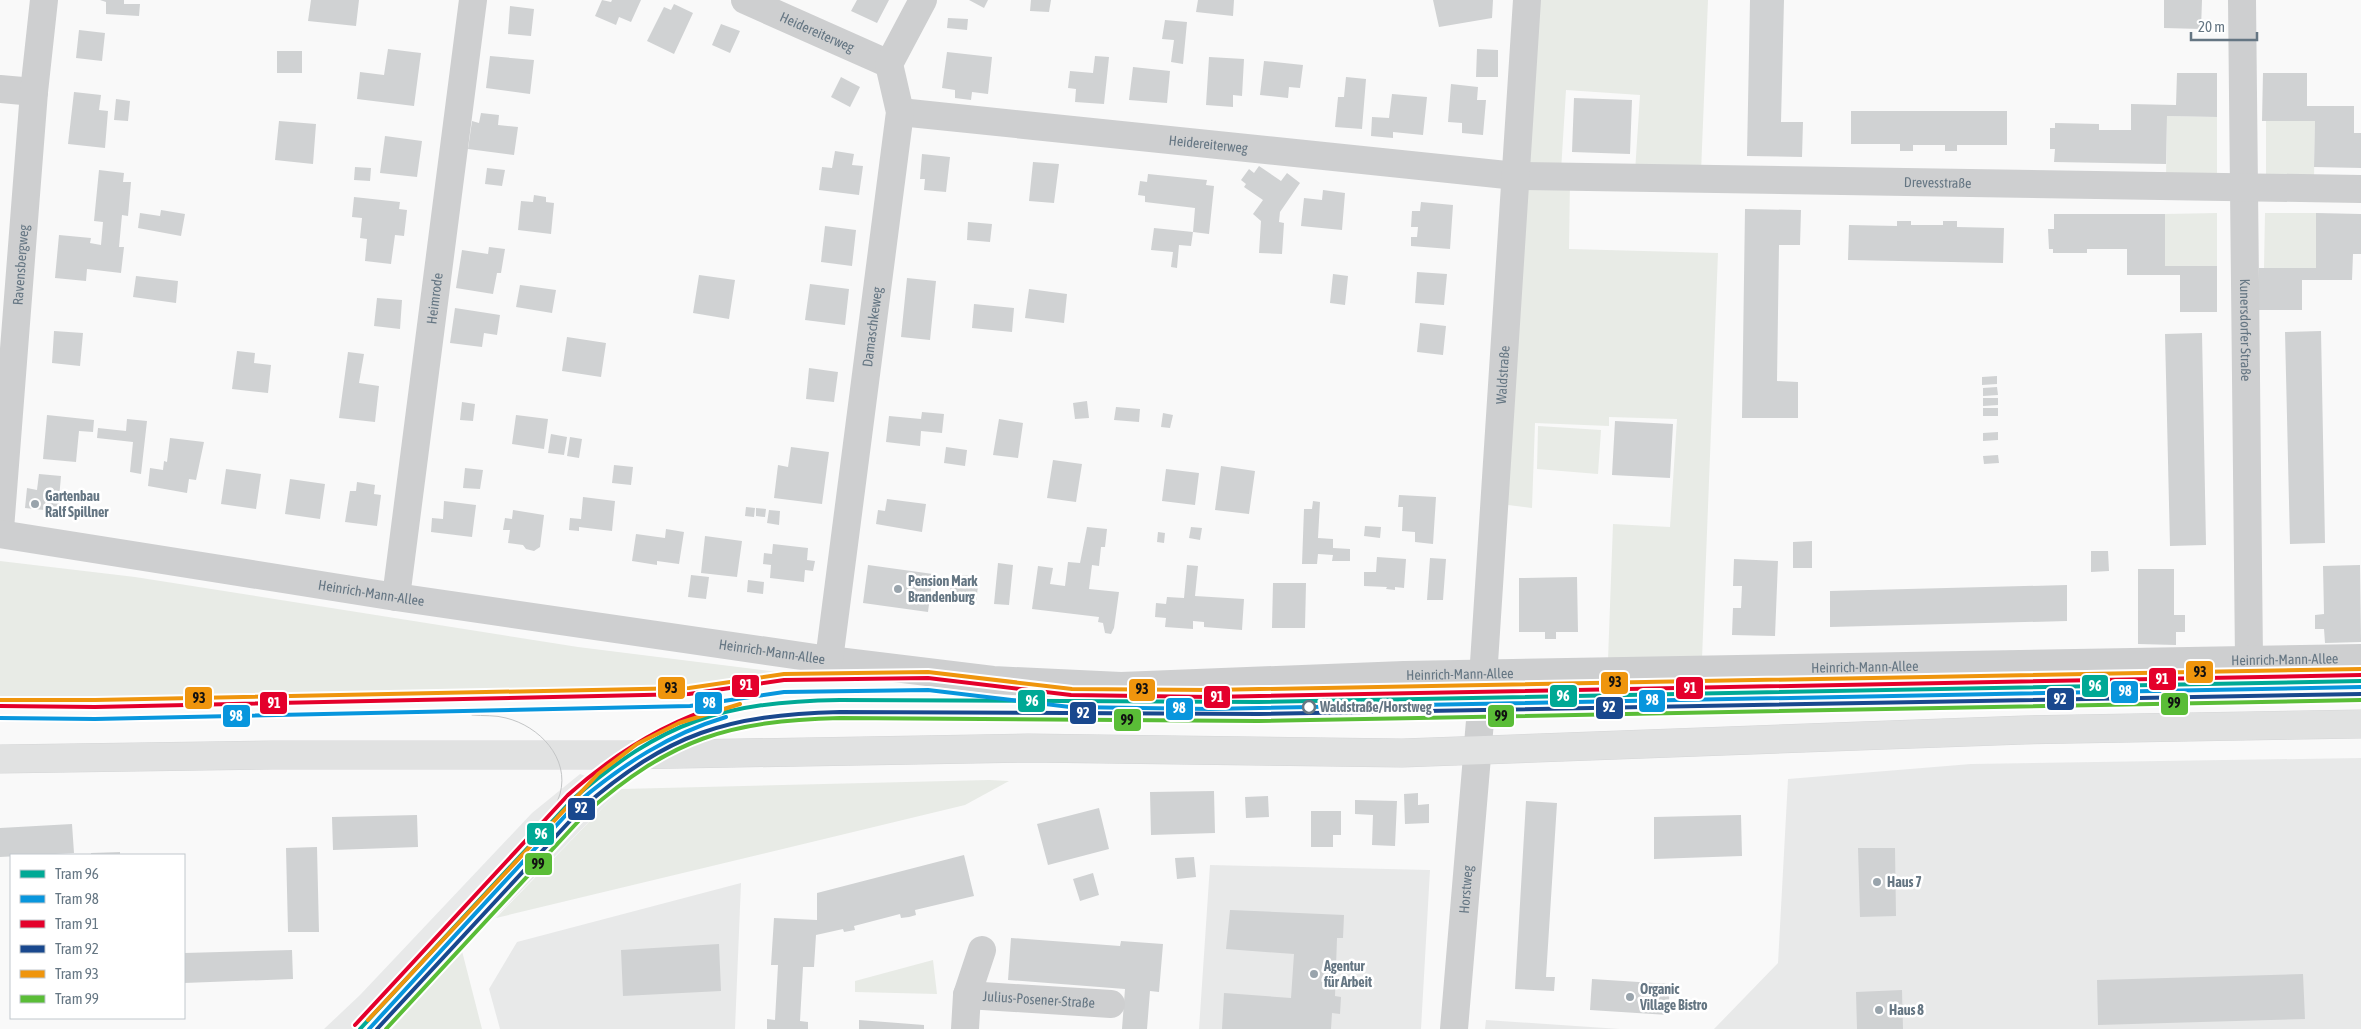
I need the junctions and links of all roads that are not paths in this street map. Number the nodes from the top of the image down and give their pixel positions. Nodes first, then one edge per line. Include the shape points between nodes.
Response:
1 (44, 0) edge
2 (473, 0) edge
3 (745, 0) edge
4 (923, 0) edge
5 (1527, 0) edge
6 (2242, 0) edge
7 (889, 64) junction
8 (0, 89) edge
9 (34, 92) junction
10 (900, 112) junction
11 (1516, 176) junction
12 (2244, 186) junction
13 (2361, 189) edge
14 (0, 529) edge
15 (0, 534) edge
16 (396, 597) junction
17 (2361, 658) edge
18 (829, 660) junction
19 (2248, 660) junction
20 (1483, 674) junction
21 (2361, 724) edge
22 (1478, 750) junction
23 (0, 759) edge
24 (982, 950) dead end
25 (967, 995) junction
26 (1111, 1004) dead end
27 (965, 1029) edge
28 (1454, 1029) edge

1 - 9 street, Ravensbergweg
2 - 16 street, Heimrode
3 - 7 street, Heidereiterweg
4 - 7 street
5 - 11 street, Waldstraße
6 - 12 street, Kunersdorfer Straße
7 - 10 street, Damaschkeweg
8 - 9 street
9 - 14 street, Ravensbergweg
10 - 11 street, Heidereiterweg
10 - 18 street, Damaschkeweg
11 - 12 street, Drevesstraße
11 - 20 street, Waldstraße
12 - 13 street, Drevesstraße
12 - 19 street, Kunersdorfer Straße
15 - 16 street, Heinrich-Mann-Allee
16 - 18 street, Heinrich-Mann-Allee
17 - 19 street, Heinrich-Mann-Allee
18 - 20 street, Heinrich-Mann-Allee via 993,680 1121,686
19 - 20 street, Heinrich-Mann-Allee
20 - 22 street, Waldstraße
21 - 22 main road via 2024,730
22 - 23 main road via 1286,753 1028,748 626,755
22 - 28 street, Horstweg
24 - 25 street, Julius-Posener-Straße
25 - 26 street, Julius-Posener-Straße
25 - 27 street, Julius-Posener-Straße

